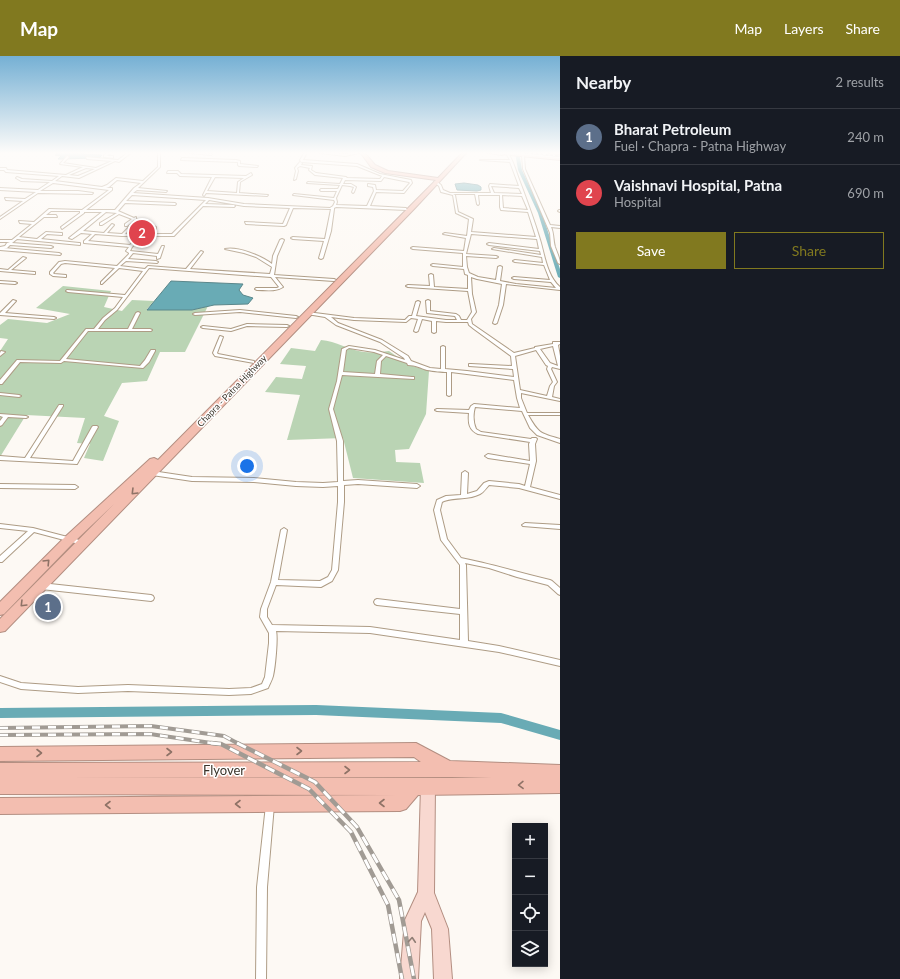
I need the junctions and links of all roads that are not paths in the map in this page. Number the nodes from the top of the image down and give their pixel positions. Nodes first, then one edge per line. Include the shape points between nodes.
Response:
1 (33, 195) edge
2 (103, 195) edge
3 (130, 195) edge
4 (150, 195) edge
5 (204, 195) edge
6 (296, 195) edge
7 (319, 195) edge
8 (373, 195) edge
9 (419, 195) edge
10 (422, 195) edge
11 (453, 195) edge
12 (476, 195) edge
13 (501, 195) edge
14 (524, 195) edge
15 (535, 195) edge
16 (336, 197) junction
17 (203, 198) junction
18 (6, 199) dead end
19 (208, 199) junction
20 (25, 200) junction
21 (124, 202) junction
22 (176, 204) dead end
23 (478, 204) dead end
24 (203, 205) junction
25 (120, 206) junction
26 (234, 206) dead end
27 (292, 207) junction
28 (368, 207) junction
29 (168, 208) dead end
30 (334, 208) junction
31 (406, 209) junction
32 (528, 209) junction
33 (105, 211) junction
34 (118, 211) junction
35 (82, 212) junction
36 (43, 216) junction
37 (56, 216) dead end
38 (0, 218) edge
39 (135, 218) junction
40 (20, 222) dead end
41 (34, 223) junction
42 (246, 223) dead end
43 (101, 224) dead end
44 (112, 225) dead end
45 (126, 225) dead end
46 (131, 226) dead end
47 (549, 226) junction
48 (560, 227) edge
49 (62, 228) dead end
50 (154, 228) dead end
51 (80, 232) junction
52 (94, 233) junction
53 (61, 234) dead end
54 (104, 234) junction
55 (445, 234) dead end
56 (122, 235) junction
57 (142, 235) junction
58 (468, 235) junction
59 (552, 235) junction
60 (560, 236) edge
61 (16, 238) junction
62 (71, 238) dead end
63 (293, 238) dead end
64 (538, 238) junction
65 (38, 240) junction
66 (282, 240) dead end
67 (326, 240) junction
68 (0, 241) edge
69 (12, 241) junction
70 (8, 244) junction
71 (78, 244) dead end
72 (490, 244) dead end
73 (131, 246) junction
74 (51, 247) dead end
75 (163, 247) dead end
76 (413, 248) dead end
77 (1, 249) edge
78 (227, 249) dead end
79 (494, 249) dead end
80 (541, 250) junction
81 (131, 252) junction
82 (201, 252) dead end
83 (59, 254) dead end
84 (465, 254) junction
85 (159, 255) junction
86 (543, 256) junction
87 (496, 257) dead end
88 (24, 258) dead end
89 (321, 258) dead end
90 (125, 260) junction
91 (515, 261) dead end
92 (156, 262) junction
93 (560, 263) edge
94 (545, 264) junction
95 (433, 265) dead end
96 (272, 266) junction
97 (118, 267) junction
98 (154, 267) junction
99 (500, 267) dead end
100 (465, 268) junction
101 (188, 269) junction
102 (0, 270) edge
103 (145, 270) junction
104 (8, 271) junction
105 (34, 273) dead end
106 (272, 275) junction
107 (431, 275) dead end
108 (65, 276) dead end
109 (469, 276) junction
110 (514, 278) dead end
111 (334, 280) junction
112 (498, 281) junction
113 (552, 281) junction
114 (0, 282) edge
115 (102, 283) dead end
116 (504, 283) junction
117 (15, 284) dead end
118 (408, 286) dead end
119 (432, 288) junction
120 (257, 289) dead end
121 (560, 289) edge
122 (470, 290) junction
123 (68, 291) dead end
124 (125, 296) junction
125 (14, 301) dead end
126 (428, 301) dead end
127 (418, 302) dead end
128 (138, 313) dead end
129 (307, 313) junction
130 (1, 314) edge
131 (195, 314) dead end
132 (327, 316) junction
133 (296, 317) junction
134 (414, 317) junction
135 (54, 318) dead end
136 (420, 318) junction
137 (434, 320) junction
138 (459, 321) junction
139 (469, 321) junction
140 (495, 322) dead end
141 (287, 326) junction
142 (203, 327) dead end
143 (96, 329) junction
144 (129, 330) junction
145 (150, 330) dead end
146 (416, 331) dead end
147 (434, 332) dead end
148 (222, 337) dead end
149 (558, 343) edge
150 (443, 346) dead end
151 (537, 348) junction
152 (153, 351) dead end
153 (513, 354) junction
154 (385, 355) junction
155 (559, 356) edge
156 (63, 360) junction
157 (252, 362) junction
158 (410, 364) junction
159 (471, 365) dead end
160 (550, 366) junction
161 (560, 367) edge
162 (515, 368) junction
163 (446, 371) junction
164 (340, 373) junction
165 (377, 376) junction
166 (412, 378) dead end
167 (517, 379) junction
168 (0, 383) edge
169 (557, 384) edge
170 (518, 392) junction
171 (0, 394) edge
172 (449, 395) dead end
173 (19, 396) dead end
174 (549, 398) junction
175 (560, 400) edge
176 (61, 406) dead end
177 (437, 410) dead end
178 (472, 412) junction
179 (524, 412) junction
180 (560, 414) edge
181 (0, 415) edge
182 (7, 415) junction
183 (26, 417) dead end
184 (0, 424) edge
185 (95, 428) dead end
186 (538, 434) junction
187 (533, 441) junction
188 (560, 441) edge
189 (488, 456) dead end
190 (0, 458) edge
191 (26, 460) junction
192 (532, 463) junction
193 (464, 472) dead end
194 (152, 474) junction
195 (341, 483) junction
196 (0, 486) edge
197 (417, 486) dead end
198 (75, 487) dead end
199 (527, 488) junction
200 (464, 496) junction
201 (560, 498) edge
202 (0, 526) edge
203 (525, 526) dead end
204 (560, 527) edge
205 (33, 530) junction
206 (284, 530) dead end
207 (69, 540) junction
208 (83, 544) junction
209 (0, 560) edge
210 (461, 560) junction
211 (274, 582) junction
212 (41, 586) junction
213 (560, 592) edge
214 (151, 598) dead end
215 (377, 602) dead end
216 (0, 610) edge
217 (464, 612) junction
218 (0, 627) edge
219 (270, 628) junction
220 (464, 644) junction
221 (560, 663) edge
222 (0, 679) edge
223 (0, 754) edge
224 (449, 769) junction
225 (0, 771) edge
226 (560, 773) edge
227 (560, 785) edge
228 (0, 786) edge
229 (421, 787) junction
230 (270, 804) junction
231 (0, 806) edge
232 (426, 893) junction
233 (261, 979) edge
234 (409, 979) edge
235 (443, 979) edge

1 - 20 street
2 - 35 street
3 - 21 street
4 - 17 street
5 - 17 street
6 - 16 street
7 - 16 street
8 - 28 street
9 - 31 highway, Chapra - Patna Highway
10 - 129 highway, Chapra - Patna Highway
11 - 58 street via 456,197 458,213 471,219
12 - 23 street
13 - 32 street via 501,208 504,210
14 - 32 street
15 - 47 street
16 - 30 street
17 - 19 street
18 - 20 street
19 - 24 street
19 - 27 street via 244,205
20 - 38 street
21 - 22 street
21 - 25 street
24 - 26 street
24 - 57 street via 173,235
25 - 29 street
25 - 34 street
27 - 30 street
27 - 42 street via 284,225
28 - 30 street
28 - 31 street
30 - 67 street
31 - 111 highway, Chapra - Patna Highway
32 - 64 street
33 - 34 street
33 - 35 street
33 - 51 street
34 - 39 street
34 - 43 street
35 - 36 street via 50,210
35 - 49 street
36 - 37 street
36 - 41 street
39 - 45 street
39 - 50 street
40 - 41 street
41 - 61 street
44 - 54 street
46 - 56 street
47 - 48 street
47 - 59 street
51 - 52 street
51 - 62 street
52 - 54 street
52 - 73 street via 85,242
53 - 65 street via 46,233
54 - 56 street
55 - 58 street
56 - 57 street
57 - 73 street
58 - 64 street
58 - 84 street
59 - 60 street
59 - 93 street via 553,246
61 - 65 street
61 - 69 street
63 - 67 street
64 - 80 street
65 - 71 street
66 - 96 street
67 - 89 street
68 - 69 street
69 - 70 street
70 - 74 street
70 - 77 street
72 - 80 street
73 - 81 street via 128,251
75 - 85 street
76 - 84 street
77 - 83 street
78 - 96 street via 257,256
79 - 86 street
80 - 86 street
81 - 85 street
81 - 90 street
82 - 101 street
84 - 87 street
84 - 100 street
85 - 92 street
86 - 94 street
88 - 104 street
90 - 92 street
90 - 97 street
91 - 94 street
92 - 98 street
94 - 113 street
95 - 100 street
96 - 106 street
97 - 103 street
97 - 108 street via 65,262 60,263 51,273
97 - 115 street
98 - 101 street
98 - 103 street
99 - 112 street
100 - 109 street
101 - 106 street
102 - 104 street
103 - 124 street
104 - 105 street
106 - 111 street
106 - 120 street via 281,288
107 - 119 street
109 - 112 street
109 - 122 street
110 - 113 street
111 - 133 highway, Chapra - Patna Highway
112 - 116 street
113 - 121 street
114 - 117 street
116 - 121 street
116 - 140 street via 501,305
118 - 119 street
119 - 122 street
122 - 139 street via 474,312
123 - 124 street
124 - 143 street via 116,310
125 - 130 street
126 - 138 street via 428,312 456,315
127 - 134 street
128 - 144 street
129 - 132 street
129 - 194 highway, Chapra - Patna Highway
130 - 135 street
131 - 133 street via 240,311
132 - 134 street via 398,322
132 - 158 street via 337,324 381,341 406,357
133 - 141 highway, Chapra - Patna Highway
134 - 136 street
136 - 137 street
136 - 146 street
137 - 138 street
137 - 147 street
138 - 139 street
139 - 153 street via 474,328
141 - 142 street via 247,325 231,330
141 - 157 highway, Chapra - Patna Highway
143 - 144 street
143 - 156 street via 85,331
144 - 145 street
148 - 157 street via 217,356
149 - 151 street
149 - 155 street
150 - 163 street
151 - 153 street
151 - 160 street
152 - 156 street via 148,362 141,366
153 - 162 street
154 - 158 street
154 - 164 street via 346,348 342,354
154 - 165 street via 379,361
155 - 161 street
156 - 168 street via 56,363 19,361
157 - 207 highway, Chapra - Patna Highway via 142,473
158 - 163 street
159 - 162 street
160 - 161 street
160 - 169 street via 549,369
162 - 167 street
163 - 167 street
163 - 172 street
164 - 165 street
164 - 195 street via 331,409 340,441
165 - 166 street
167 - 170 street
169 - 174 street via 552,386
170 - 174 street
170 - 179 street
171 - 173 street
174 - 175 street
176 - 191 street
177 - 178 street
178 - 179 street via 474,405
178 - 187 street via 473,427 476,431
179 - 180 street
179 - 186 street
181 - 182 street
182 - 183 street
182 - 184 street
185 - 191 street via 75,463
186 - 187 street
186 - 188 street
187 - 192 street
189 - 192 street
190 - 191 street
192 - 199 street
193 - 200 street
194 - 195 street via 207,480 254,480 314,485
194 -> 208 highway, Chapra - Patna Highway
195 - 197 street
195 - 211 street via 336,562 330,579 321,584
196 - 198 street
199 - 200 street via 489,483 485,484 481,491
199 - 201 street
200 - 210 street via 445,498 437,505 444,540
202 - 205 street
203 - 204 street
205 - 207 street
205 - 209 street
206 - 211 street
207 - 208 street
216 -> 207 highway, Chapra - Patna Highway
208 - 212 highway, Chapra - Patna Highway
210 - 213 street via 550,583
210 - 217 street via 464,572
211 - 219 street via 263,617
212 - 214 street
212 -> 218 highway, Chapra - Patna Highway
215 - 217 street
217 - 220 street
219 - 220 street via 370,630
219 - 222 street via 273,643 269,677 265,686 251,691 128,688 78,690 21,686
220 - 221 street via 525,654
223 -> 224 highway via 416,750
225 -> 224 highway, Flyover
224 - 226 highway, Flyover
227 -> 229 highway, Flyover
228 - 229 highway, Flyover
229 -> 230 highway via 400,803
229 - 232 main road
230 -> 231 highway
230 - 233 street via 262,887
234 -> 232 main road via 413,920
232 - 235 main road via 440,929

